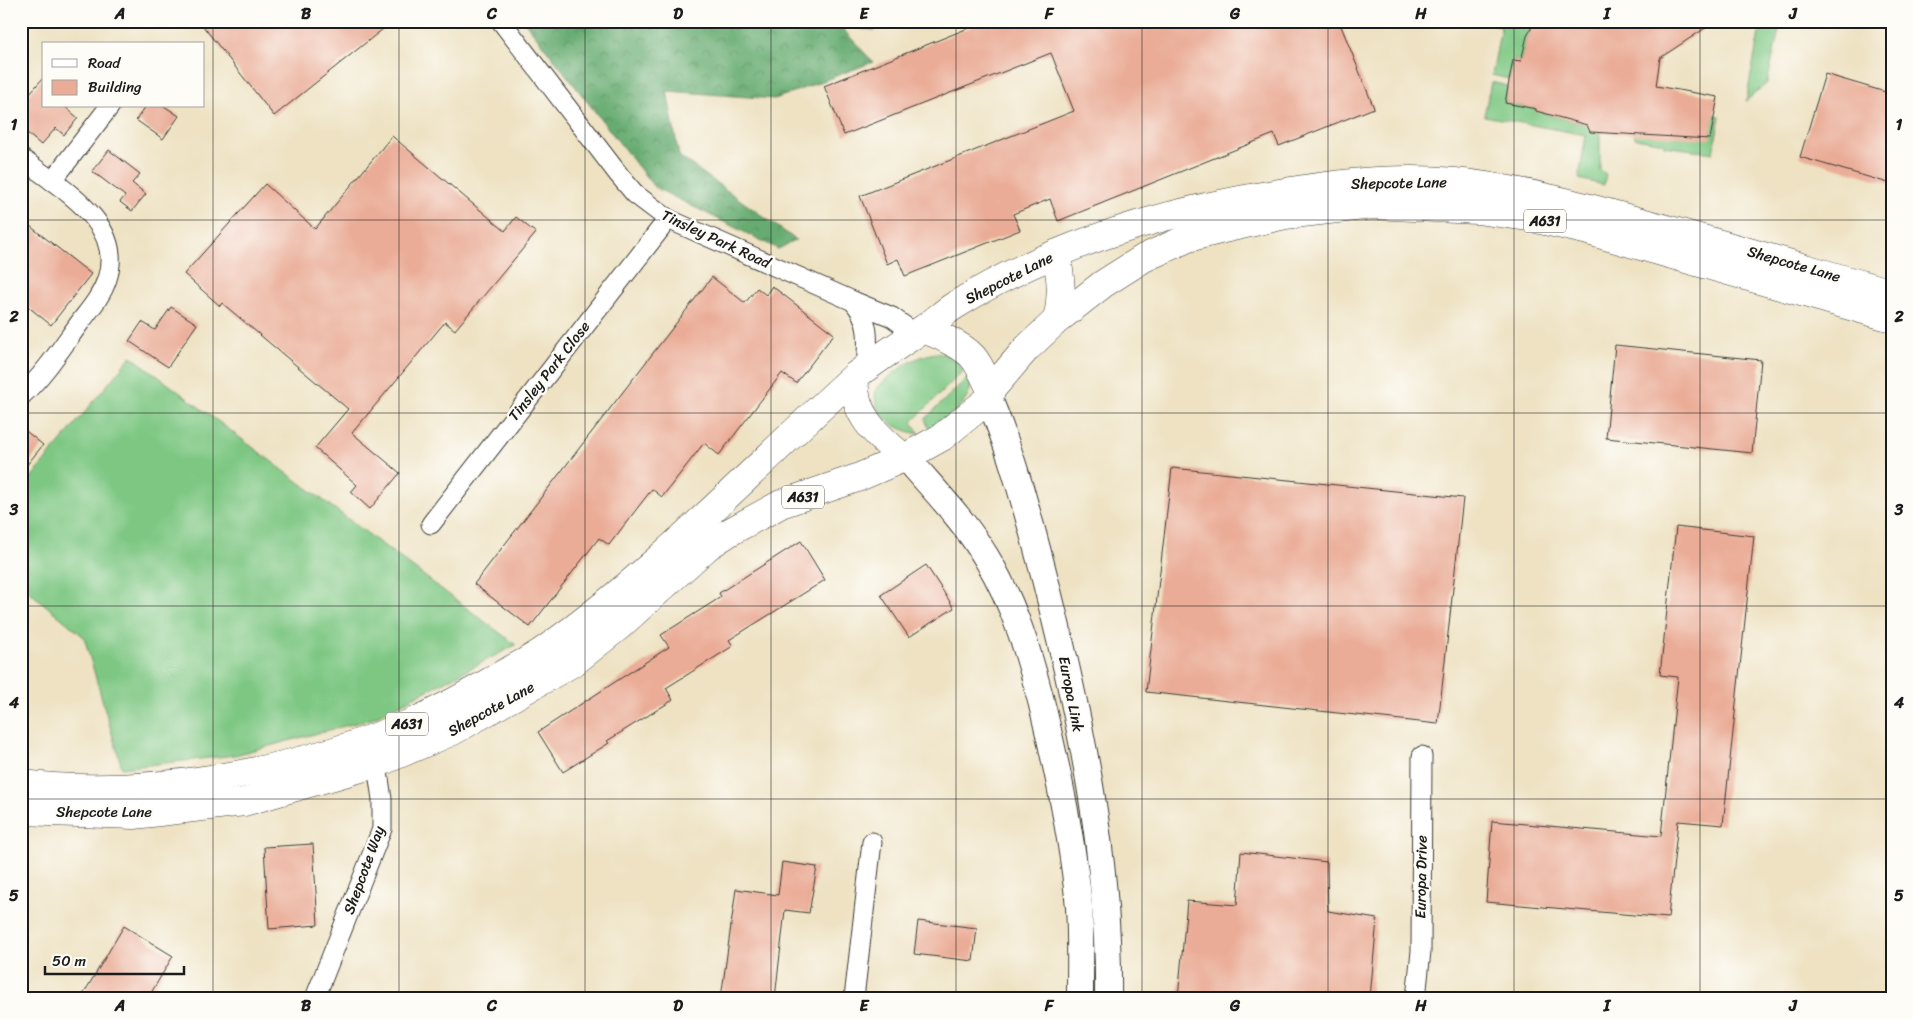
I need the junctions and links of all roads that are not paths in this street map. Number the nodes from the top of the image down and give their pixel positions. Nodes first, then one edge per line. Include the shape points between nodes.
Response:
1 (501, 21) edge
2 (108, 108) edge
3 (25, 168) edge
4 (52, 181) junction
5 (1234, 213) junction
6 (668, 219) junction
7 (1056, 254) junction
8 (1892, 293) edge
9 (853, 301) junction
10 (1892, 318) edge
11 (1058, 320) junction
12 (918, 332) junction
13 (861, 372) junction
14 (990, 394) junction
15 (21, 396) edge
16 (905, 457) junction
17 (430, 524) dead end
18 (649, 582) junction
19 (465, 696) junction
20 (503, 704) junction
21 (464, 726) junction
22 (375, 750) junction
23 (1422, 756) dead end
24 (21, 784) edge
25 (21, 811) edge
26 (872, 842) dead end
27 (315, 998) edge
28 (854, 998) edge
29 (1080, 998) edge
30 (1108, 998) edge
31 (1416, 998) edge

1 - 6 street, Tinsley Park Road via 635,194
2 - 4 street
3 - 4 street
4 - 15 street via 86,207 98,222 111,250 111,267 99,297 42,376
5 - 7 highway, Shepcote Lane / A631 via 1127,227
5 - 8 highway, Shepcote Lane / A631 via 1321,186 1401,180 1453,182 1590,208
5 - 10 highway, Shepcote Lane / A631 via 1285,215 1372,205 1477,210 1528,217
5 - 11 highway, Shepcote Lane / A631 via 1144,258 1103,284
6 - 9 street, Tinsley Park Road
6 - 17 street, Tinsley Park Close
7 - 11 highway via 1062,301
7 - 12 highway, Shepcote Lane / A631 via 1001,279 957,304
9 - 12 street, Tinsley Park Road
9 - 13 street via 863,315 868,331
11 - 14 highway, Shepcote Lane / A631 via 1026,349
12 - 13 highway, Shepcote Lane
12 - 14 highway via 930,331 967,349 974,356
13 - 16 highway via 855,395 867,424
13 - 18 highway, Shepcote Lane / A631
14 - 16 highway, Shepcote Lane via 942,437
14 - 30 street, Europa Link via 1062,645 1090,788 1106,937
16 - 18 highway, Shepcote Lane / A631 via 857,478 781,504
16 - 29 street, Europa Link via 956,515 986,558 1010,605 1027,652 1055,762 1073,860 1079,907
18 - 19 highway, Shepcote Lane / A631 via 615,596 545,650
18 - 20 highway, Shepcote Lane / A631 via 618,627 574,662
19 - 20 highway via 487,695
19 - 21 highway
19 - 22 highway, Shepcote Lane / A631 via 406,725
20 - 21 highway, Shepcote Lane / A631
21 - 22 highway, Shepcote Lane / A631
22 - 24 highway, Shepcote Lane / A631 via 332,752 235,775 131,788
22 - 25 highway, Shepcote Lane / A631 via 244,802 134,814
22 - 27 street, Shepcote Way via 382,799 382,829
23 - 31 street, Europa Drive via 1421,951
26 - 28 street

